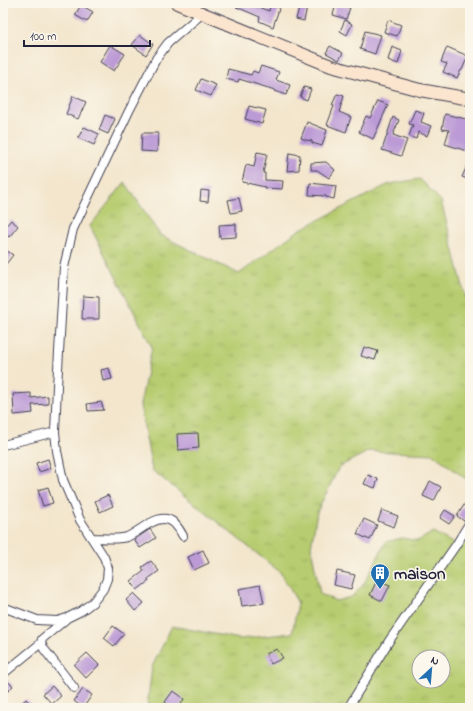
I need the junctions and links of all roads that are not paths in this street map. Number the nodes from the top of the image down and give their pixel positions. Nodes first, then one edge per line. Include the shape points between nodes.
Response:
1 (176, 3) edge
2 (203, 13) junction
3 (470, 99) edge
4 (55, 432) junction
5 (3, 445) edge
6 (470, 522) edge
7 (183, 536) dead end
8 (92, 538) junction
9 (3, 607) edge
10 (67, 618) junction
11 (41, 643) junction
12 (3, 674) edge
13 (74, 688) dead end
14 (348, 708) edge

1 - 2 street
2 - 3 street via 331,66 420,90
2 - 4 street via 168,43 156,59 73,230 64,267
4 - 5 street
4 - 8 street via 63,480 80,520
6 - 14 street via 389,641
7 - 8 street via 174,524 162,518 126,537
8 - 10 street via 104,557 108,568 107,579 93,602
9 - 10 street via 37,620 57,621
10 - 11 street via 42,639
11 - 12 street
11 - 13 street

